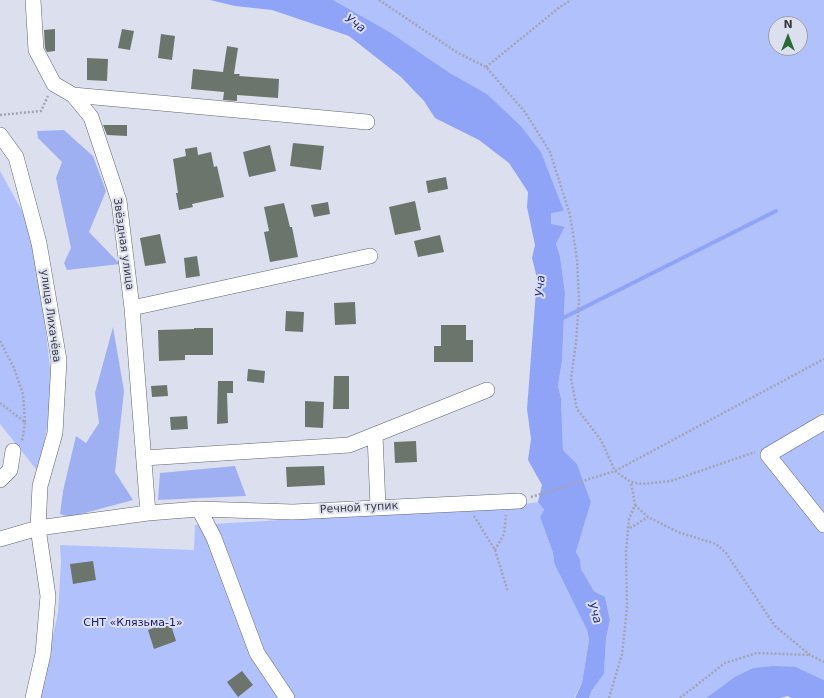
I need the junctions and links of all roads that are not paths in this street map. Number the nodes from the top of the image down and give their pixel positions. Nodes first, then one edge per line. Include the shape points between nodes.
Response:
1 (33, 0) edge
2 (73, 95) junction
3 (367, 122) dead end
4 (0, 135) edge
5 (370, 256) dead end
6 (132, 308) junction
7 (487, 390) dead end
8 (824, 422) edge
9 (375, 435) junction
10 (13, 451) road end
11 (144, 458) junction
12 (0, 480) edge
13 (513, 501) road end
14 (378, 507) junction
15 (199, 509) junction
16 (148, 513) junction
17 (824, 525) edge
18 (38, 528) junction
19 (0, 539) edge
20 (33, 698) edge
21 (287, 698) edge

1 - 2 street, Звёздная улица via 36,50 54,84
2 - 3 street
2 - 6 street, Звёздная улица via 91,117 119,201
4 - 18 street, улица Лихачёва via 16,157 39,243 58,360 55,433 40,486
5 - 6 street
6 - 11 street, Звёздная улица
7 - 9 street
8 - 17 street via 768,455
9 - 11 street via 350,445
9 - 14 street
10 - 12 street via 10,470
11 - 16 street, Звёздная улица
13 - 14 street, Речной тупик
14 - 15 street, Речной тупик via 293,512
15 - 16 street, Речной тупик
15 - 21 street via 214,538 257,653
16 - 18 street, Речной тупик
18 - 19 street, Речной тупик
18 - 20 street, улица Лихачёва via 48,596 43,654

